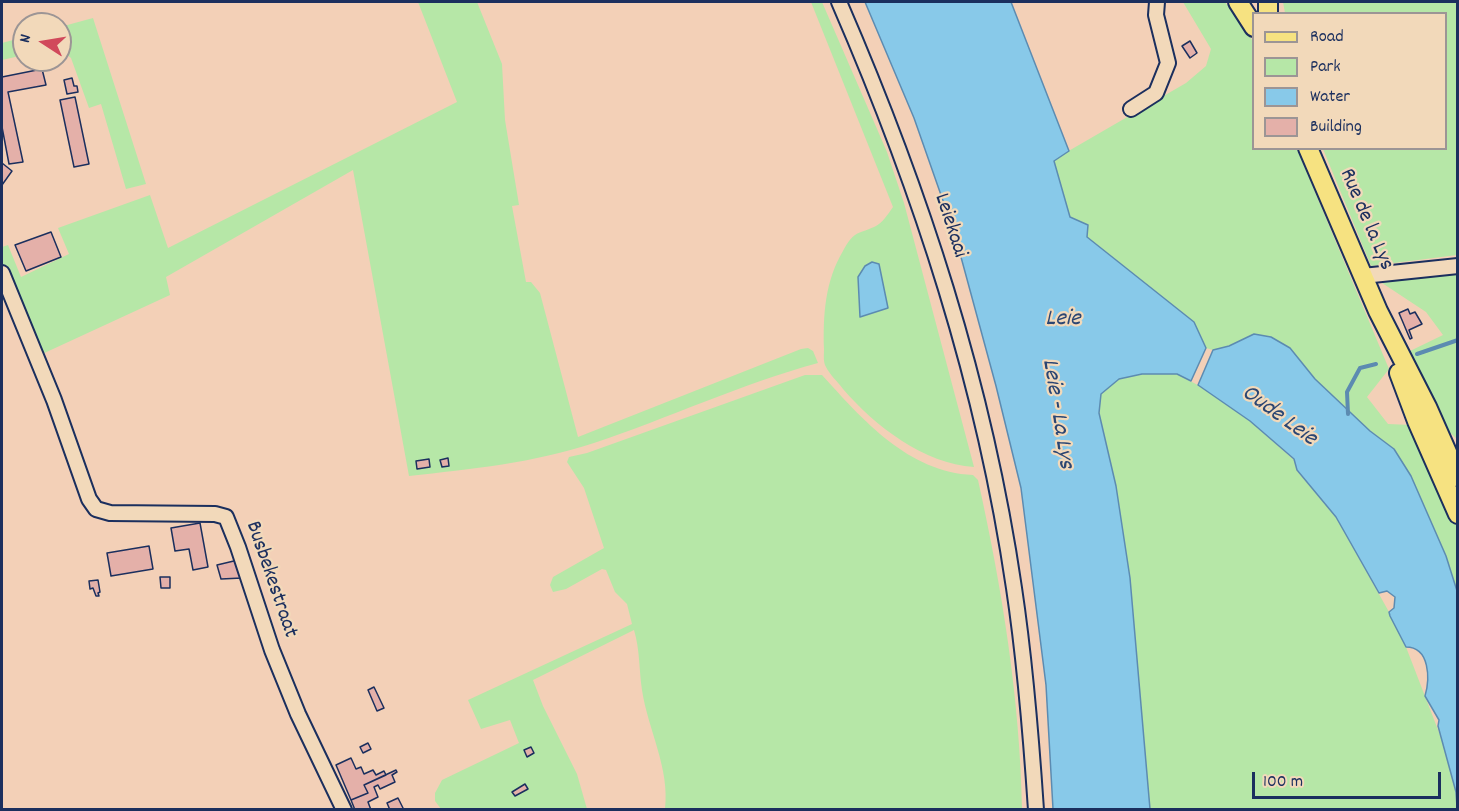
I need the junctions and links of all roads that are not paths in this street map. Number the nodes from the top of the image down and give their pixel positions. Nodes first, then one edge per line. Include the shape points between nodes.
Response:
1 (839, 2) edge
2 (1157, 2) edge
3 (1238, 2) edge
4 (1252, 24) edge
5 (1131, 109) dead end
6 (1309, 150) edge
7 (1458, 266) edge
8 (2, 273) edge
9 (1363, 276) junction
10 (1378, 311) junction
11 (1451, 468) edge
12 (1458, 514) edge
13 (344, 810) edge
14 (1036, 810) edge

1 - 14 street, Leiekaai via 907,167 964,351 993,473 1014,588
2 - 5 street via 1156,15 1168,63 1156,93
3 - 4 main road
6 - 9 main road, Rue de la Lys
7 - 9 street
8 - 13 street, Busbekestraat via 54,400 88,499 96,509 110,513 226,517 272,650
9 - 10 main road, Rue de la Lys
10 - 11 main road, Rue de la Lys via 1427,407
10 - 11 main road, Rue de la Lys via 1424,437
11 - 12 main road

